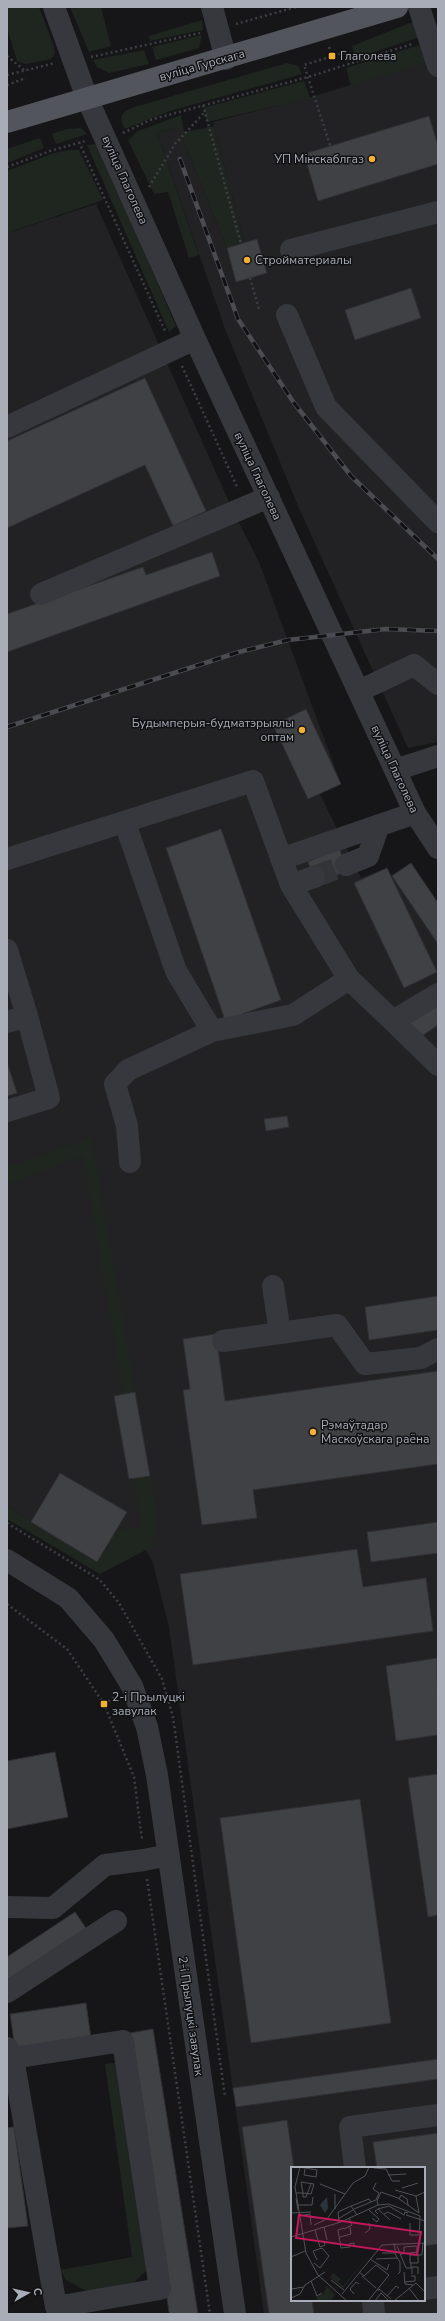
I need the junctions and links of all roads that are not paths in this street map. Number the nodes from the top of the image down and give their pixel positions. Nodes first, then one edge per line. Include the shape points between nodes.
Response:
1 (54, 7) edge
2 (212, 7) edge
3 (397, 7) edge
4 (419, 7) edge
5 (226, 58) junction
6 (438, 66) edge
7 (88, 98) junction
8 (7, 122) edge
9 (438, 212) edge
10 (291, 250) dead end
11 (287, 316) dead end
12 (195, 339) junction
13 (7, 427) edge
14 (269, 497) junction
15 (438, 522) edge
16 (41, 594) dead end
17 (438, 684) edge
18 (358, 691) junction
19 (438, 756) edge
20 (395, 770) junction
21 (415, 812) junction
22 (125, 823) junction
23 (379, 825) junction
24 (438, 848) edge
25 (7, 859) edge
26 (281, 859) junction
27 (346, 865) tunnel mouth
28 (314, 877) tunnel mouth
29 (291, 886) junction
30 (7, 950) edge
31 (349, 978) junction
32 (438, 994) edge
33 (17, 1019) edge
34 (393, 1021) junction
35 (212, 1031) junction
36 (438, 1065) edge
37 (7, 1111) edge
38 (130, 1162) dead end
39 (273, 1286) dead end
40 (280, 1333) junction
41 (223, 1341) dead end
42 (438, 1349) edge
43 (7, 1560) edge
44 (168, 1855) junction
45 (7, 1907) edge
46 (116, 1921) dead end
47 (7, 1992) edge
48 (10, 2053) edge
49 (438, 2115) edge
50 (356, 2167) edge
51 (438, 2287) edge
52 (425, 2289) edge
53 (373, 2301) edge
54 (235, 2314) edge
55 (374, 2314) edge

1 - 7 street, вуліца Глаголева
2 - 5 street
3 - 5 main road, вуліца Гурскага
4 - 6 street
5 - 7 main road, вуліца Гурскага
7 - 8 main road, вуліца Гурскага
7 - 12 street, вуліца Глаголева
9 - 10 street
11 - 15 street via 326,407
12 - 13 street
12 - 14 street, вуліца Глаголева
14 - 16 street
14 - 18 street, вуліца Глаголева
17 - 18 street via 414,665
18 - 20 street, вуліца Глаголева
19 - 20 street
20 - 21 street, вуліца Глаголева
21 - 23 street
21 - 24 street, вуліца Глаголева
22 - 25 street
22 - 26 street via 253,781
22 - 35 street via 176,971
23 - 26 street
23 - 27 street via 368,856
26 - 29 street
28 - 29 street
29 - 31 street
30 - 33 street
31 - 34 street
31 - 35 street via 293,1015
32 - 34 street
33 - 37 street via 49,1098
34 - 36 street
35 - 38 street via 128,1070 115,1084 127,1126
39 - 40 street
40 - 41 street
40 - 42 street via 337,1326 366,1364 421,1358
43 - 44 street, 2-і Прылуцкі завулак via 68,1598 93,1625 132,1686 147,1727 157,1775
44 - 45 street via 105,1865 53,1908
44 - 54 street, 2-і Прылуцкі завулак
46 - 47 street
48 - 48 street via 56,2307 160,2289 123,2041
49 - 50 street via 350,2127
51 - 52 street
53 - 55 street

